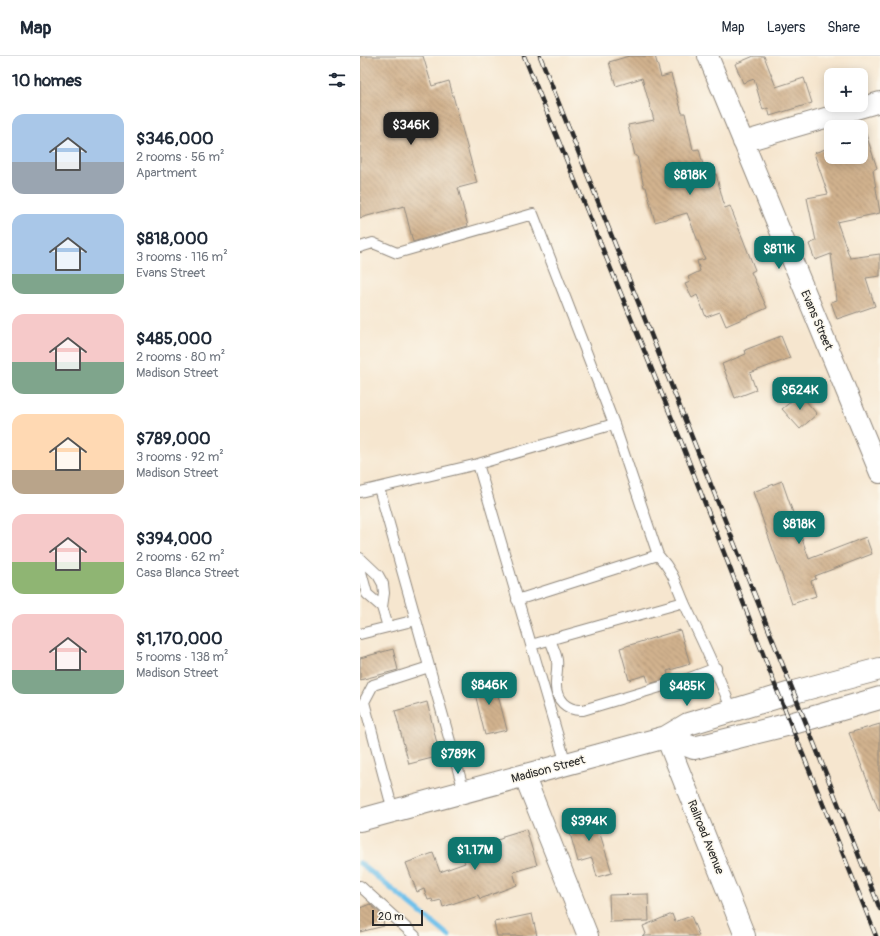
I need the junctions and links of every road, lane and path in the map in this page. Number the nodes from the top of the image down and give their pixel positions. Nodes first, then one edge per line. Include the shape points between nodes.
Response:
1 (708, 56) edge
2 (880, 102) edge
3 (743, 142) junction
4 (360, 247) edge
5 (614, 424) junction
6 (478, 464) junction
7 (880, 473) edge
8 (379, 488) junction
9 (360, 492) edge
10 (658, 555) junction
11 (360, 558) edge
12 (360, 568) edge
13 (517, 600) junction
14 (684, 602) junction
15 (382, 607) junction
16 (416, 620) junction
17 (388, 627) junction
18 (360, 634) edge
19 (550, 639) junction
20 (531, 645) junction
21 (429, 667) junction
22 (716, 668) junction
23 (880, 669) edge
24 (880, 698) edge
25 (732, 710) junction
26 (666, 737) junction
27 (566, 764) junction
28 (524, 775) junction
29 (464, 791) junction
30 (393, 811) junction
31 (360, 820) edge
32 (361, 888) edge
33 (415, 936) edge
34 (588, 936) edge
35 (745, 936) edge

1 - 3 street, Evans Street
2 - 3 street
3 - 7 street, Evans Street
4 - 5 lane via 373,243 397,253 533,214
5 - 6 lane
5 - 10 lane
6 - 8 lane
6 - 13 lane
8 - 9 lane
8 - 16 lane
10 - 13 lane
10 - 14 lane via 670,570
11 - 15 lane via 378,575 384,593
12 - 15 lane via 367,594
13 - 20 lane
14 - 19 lane
14 - 22 lane
15 - 17 lane
16 - 17 lane
16 - 21 lane
17 - 18 lane
19 - 20 lane
19 - 22 lane via 557,660 557,694 566,707 574,711 687,679
20 - 27 lane
21 - 29 lane
21 - 30 lane via 373,685 364,702
22 - 25 lane
23 - 25 street, Madison Street
24 - 26 street via 694,748
25 - 26 street, Madison Street via 688,724
26 - 27 street, Madison Street
26 - 35 street, Railroad Avenue
27 - 28 street, Madison Street
28 - 29 street, Madison Street
28 - 34 street
29 - 30 street, Madison Street
30 - 31 street, Madison Street
32 - 33 lane

